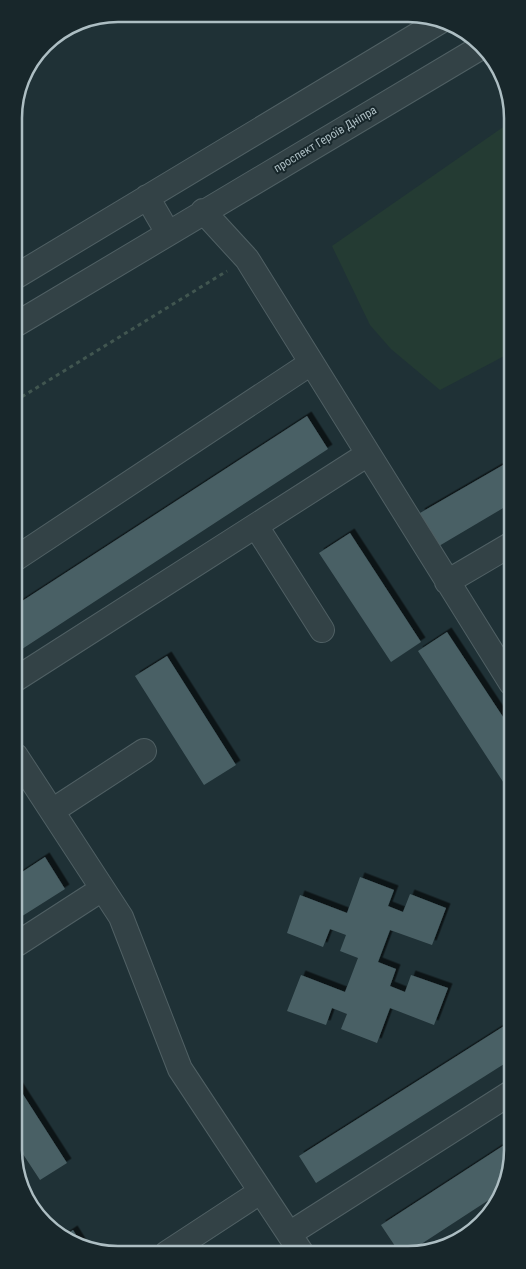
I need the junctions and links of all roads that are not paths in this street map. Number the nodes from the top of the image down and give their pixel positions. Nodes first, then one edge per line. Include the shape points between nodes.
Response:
1 (432, 26) edge
2 (475, 50) edge
3 (147, 197) junction
4 (203, 211) junction
5 (168, 233) junction
6 (23, 271) edge
7 (23, 320) edge
8 (312, 363) junction
9 (368, 454) junction
10 (256, 526) junction
11 (504, 549) edge
12 (23, 554) edge
13 (447, 582) junction
14 (322, 630) dead end
15 (503, 671) edge
16 (22, 675) edge
17 (144, 751) dead end
18 (22, 766) edge
19 (52, 811) junction
20 (102, 889) junction
21 (22, 940) edge
22 (503, 1098) edge
23 (260, 1192) junction
24 (295, 1243) edge
25 (178, 1246) edge

1 - 3 street
2 - 4 street, проспект Героїв Дніпра
3 - 5 street
3 - 6 street
4 - 5 street, проспект Героїв Дніпра
4 - 8 street via 247,259
5 - 7 street, проспект Героїв Дніпра
8 - 9 street
8 - 12 street
9 - 10 street
9 - 13 street
10 - 14 street
10 - 16 street
11 - 13 street
13 - 15 street
17 - 19 street
18 - 19 street
19 - 20 street
20 - 21 street
20 - 23 street via 120,917 180,1069
22 - 24 street
23 - 24 street
23 - 25 street

